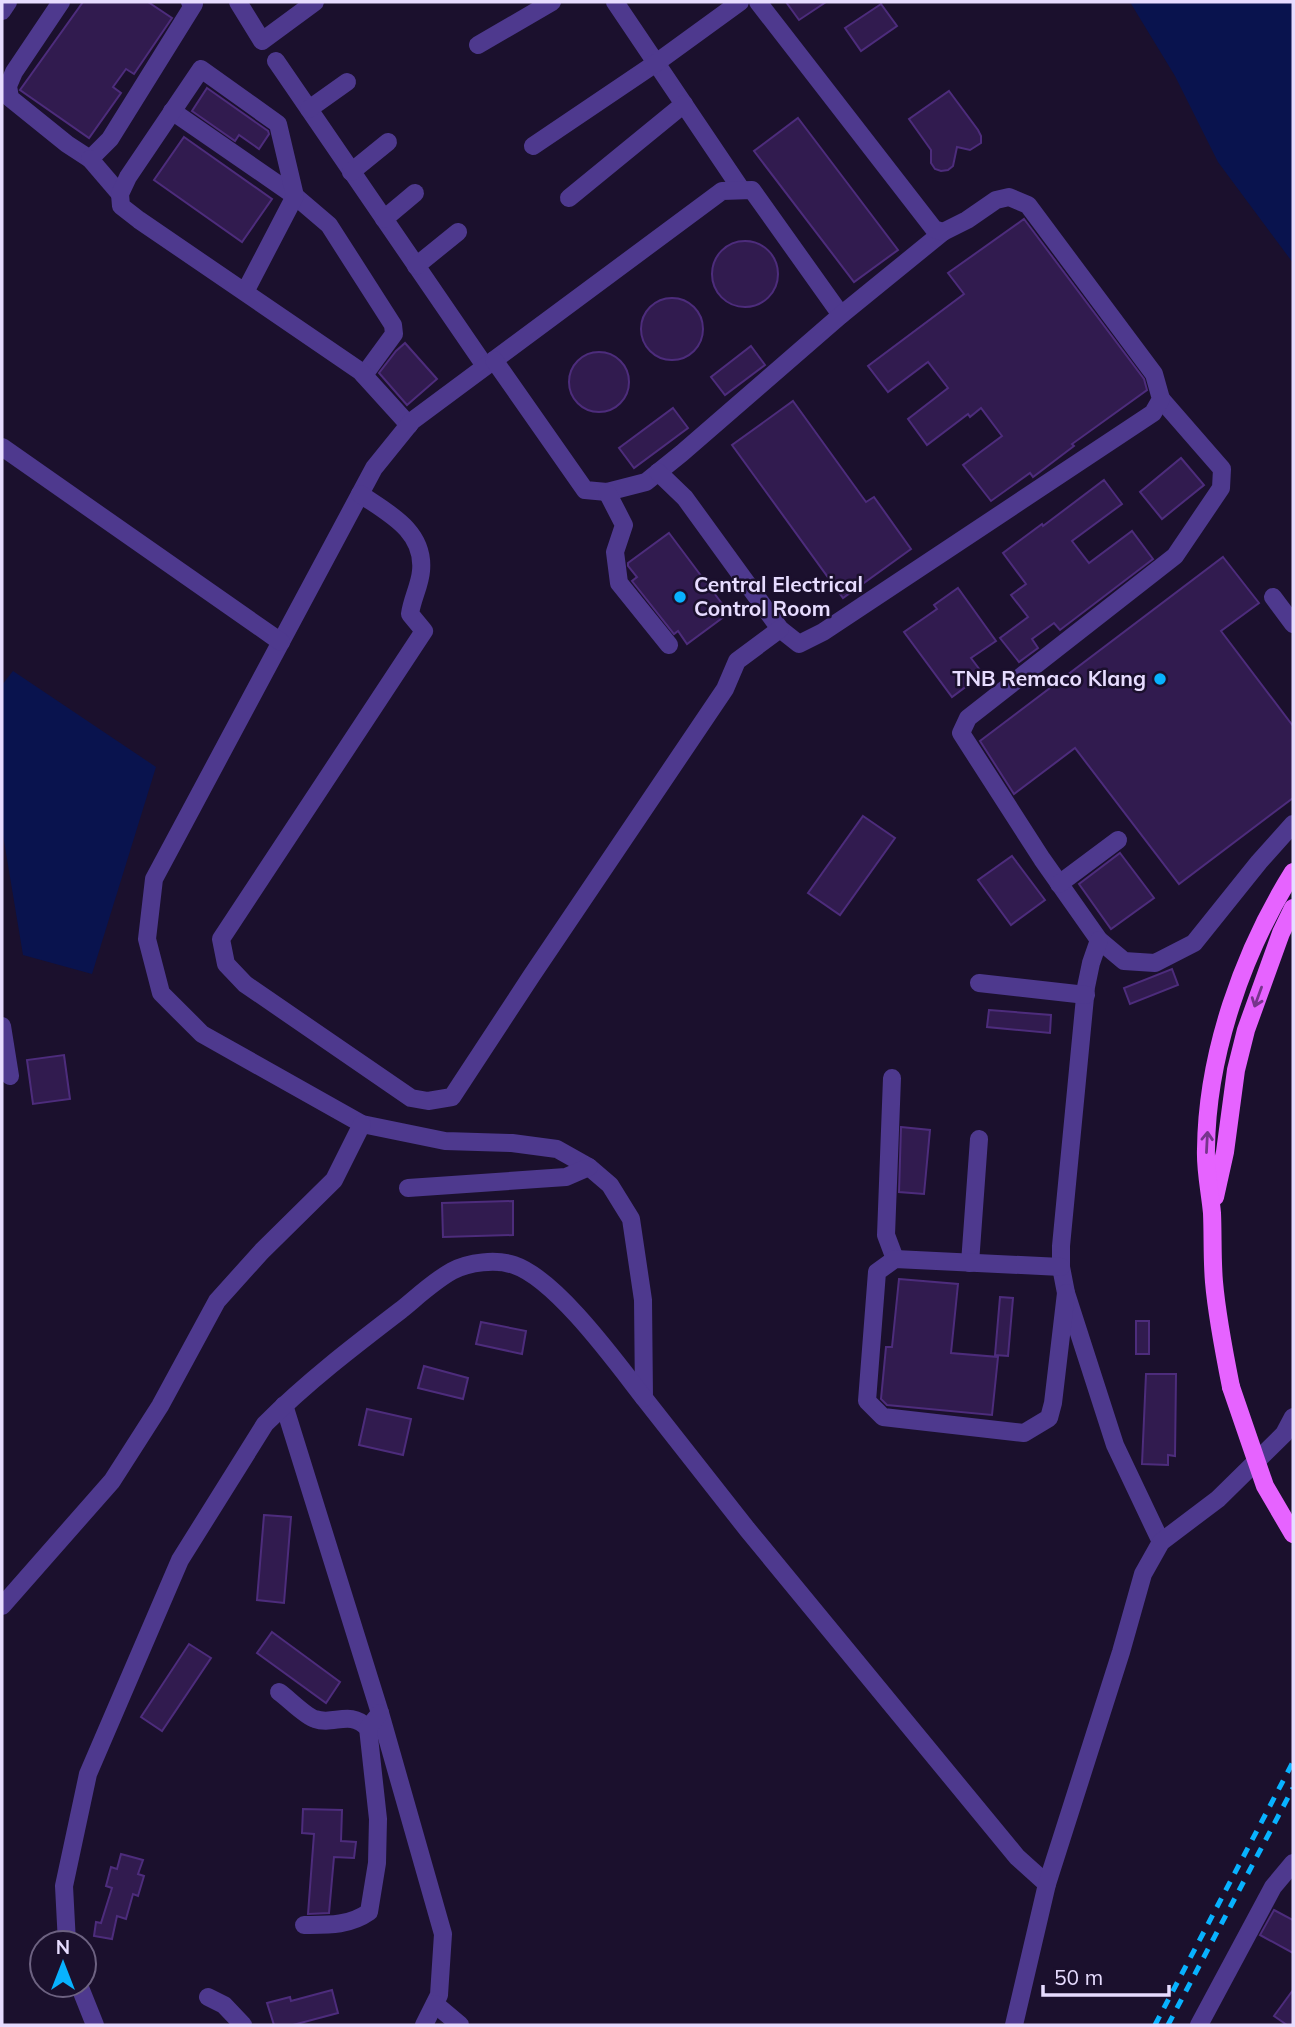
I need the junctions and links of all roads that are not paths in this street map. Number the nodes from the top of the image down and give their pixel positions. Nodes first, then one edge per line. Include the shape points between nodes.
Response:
1 (8, 2) edge
2 (61, 2) edge
3 (190, 2) edge
4 (238, 2) edge
5 (315, 2) edge
6 (552, 2) edge
7 (615, 2) edge
8 (740, 2) edge
9 (758, 2) edge
10 (2, 11) edge
11 (478, 45) dead end
12 (276, 61) dead end
13 (656, 63) junction
14 (348, 82) dead end
15 (684, 104) junction
16 (309, 109) junction
17 (172, 111) junction
18 (388, 142) dead end
19 (533, 146) dead end
20 (90, 159) junction
21 (351, 172) junction
22 (741, 189) junction
23 (415, 193) dead end
24 (120, 194) junction
25 (295, 196) junction
26 (569, 198) dead end
27 (384, 219) junction
28 (458, 232) dead end
29 (943, 232) junction
30 (416, 266) junction
31 (245, 292) junction
32 (841, 315) junction
33 (489, 363) junction
34 (364, 375) junction
35 (1160, 399) junction
36 (409, 425) junction
37 (2, 447) edge
38 (658, 472) junction
39 (607, 492) junction
40 (360, 494) junction
41 (1273, 597) dead end
42 (1293, 624) edge
43 (780, 629) junction
44 (281, 642) junction
45 (669, 645) dead end
46 (1293, 824) edge
47 (1118, 840) dead end
48 (1293, 872) edge
49 (1059, 884) junction
50 (1293, 908) edge
51 (1264, 923) junction
52 (1287, 936) edge
53 (1099, 940) junction
54 (979, 984) dead end
55 (1086, 995) junction
56 (2, 1026) edge
57 (10, 1076) dead end
58 (892, 1078) dead end
59 (362, 1124) junction
60 (979, 1139) dead end
61 (589, 1167) junction
62 (408, 1188) dead end
63 (1212, 1210) junction
64 (895, 1259) junction
65 (970, 1263) junction
66 (1061, 1268) junction
67 (1066, 1293) junction
68 (644, 1398) junction
69 (284, 1405) junction
70 (1293, 1417) edge
71 (1293, 1534) edge
72 (1161, 1542) junction
73 (2, 1606) edge
74 (279, 1692) dead end
75 (380, 1713) junction
76 (369, 1728) junction
77 (1293, 1863) edge
78 (1047, 1884) junction
79 (304, 1925) dead end
80 (66, 1929) edge
81 (208, 1997) dead end
82 (84, 1999) edge
83 (435, 2004) junction
84 (94, 2025) edge
85 (243, 2025) edge
86 (424, 2025) edge
87 (460, 2025) edge
88 (1014, 2025) edge
89 (1199, 2025) edge

1 - 10 street
2 - 20 street via 14,72 8,86 10,98
3 - 20 street via 194,4 110,139
4 - 5 street via 262,41
6 - 11 street
7 - 13 street
8 - 13 street
9 - 29 street via 934,229
12 - 16 street
13 - 15 street
13 - 19 street
14 - 16 street
15 - 22 street
15 - 26 street
16 - 21 street
17 - 24 street
17 - 25 street
17 - 25 street via 201,69 278,124
18 - 21 street
20 - 24 street
21 - 27 street
22 - 32 street via 752,190
22 - 33 street via 722,191
23 - 27 street
24 - 31 street via 121,206
25 - 31 street
25 - 34 street via 329,225 393,324 394,334
27 - 30 street
28 - 30 street
29 - 32 street
29 - 35 street via 996,200 1009,197 1028,205 1154,374
30 - 33 street
31 - 34 street
32 - 38 street
33 - 36 street
33 - 39 street via 585,490
34 - 36 street
35 - 43 street via 1153,413 823,632 799,644
35 - 49 street via 1222,469 1221,488 1175,556 968,718 961,733
36 - 40 street via 374,468
37 - 44 street
38 - 39 street via 646,482
38 - 43 street via 685,498
39 - 45 street via 624,525 615,552 619,583
40 - 43 street via 402,523 419,547 421,572 410,614 424,631 221,939 226,964 244,984 411,1098 452,1097 725,689 737,661
40 - 44 street
41 - 42 street
44 - 59 street via 154,879 147,939 161,993 202,1034
46 - 53 street via 1194,943 1155,963 1124,961
47 - 49 street
48 - 51 main road
49 - 53 street
50 - 52 main road
51 - 52 street
63 -> 51 main road via 1206,1150 1215,1067
52 -> 63 main road via 1246,1030
53 - 55 street
54 - 55 street
55 - 66 street
56 - 57 street
58 - 64 street via 886,1235
59 - 61 street via 445,1141 556,1149
59 - 73 street via 334,1180 217,1301 160,1406 112,1481
60 - 65 street
61 - 62 street via 566,1177
61 - 68 street via 610,1185 631,1219 643,1300
63 - 71 main road, bridge via 1214,1281 1231,1387 1265,1486
64 - 65 street
64 - 67 street via 877,1272 868,1377 867,1401 883,1418 1024,1433 1049,1418
65 - 66 street
66 - 67 street
67 - 72 street via 1115,1445
68 - 69 street via 549,1286 515,1265 486,1261 453,1270
68 - 78 street via 982,1815
69 - 75 street
69 - 80 street via 265,1424 180,1560 88,1774 64,1886
70 - 72 street via 1284,1434 1218,1499
72 - 78 street via 1143,1574
74 - 76 street via 315,1719 352,1718
75 - 76 street
75 - 83 street via 443,1934
76 - 79 street via 378,1819 369,1912 334,1925
77 - 89 street via 1273,1887
78 - 88 street
81 - 85 street
82 - 84 street
83 - 86 street
83 - 87 street

